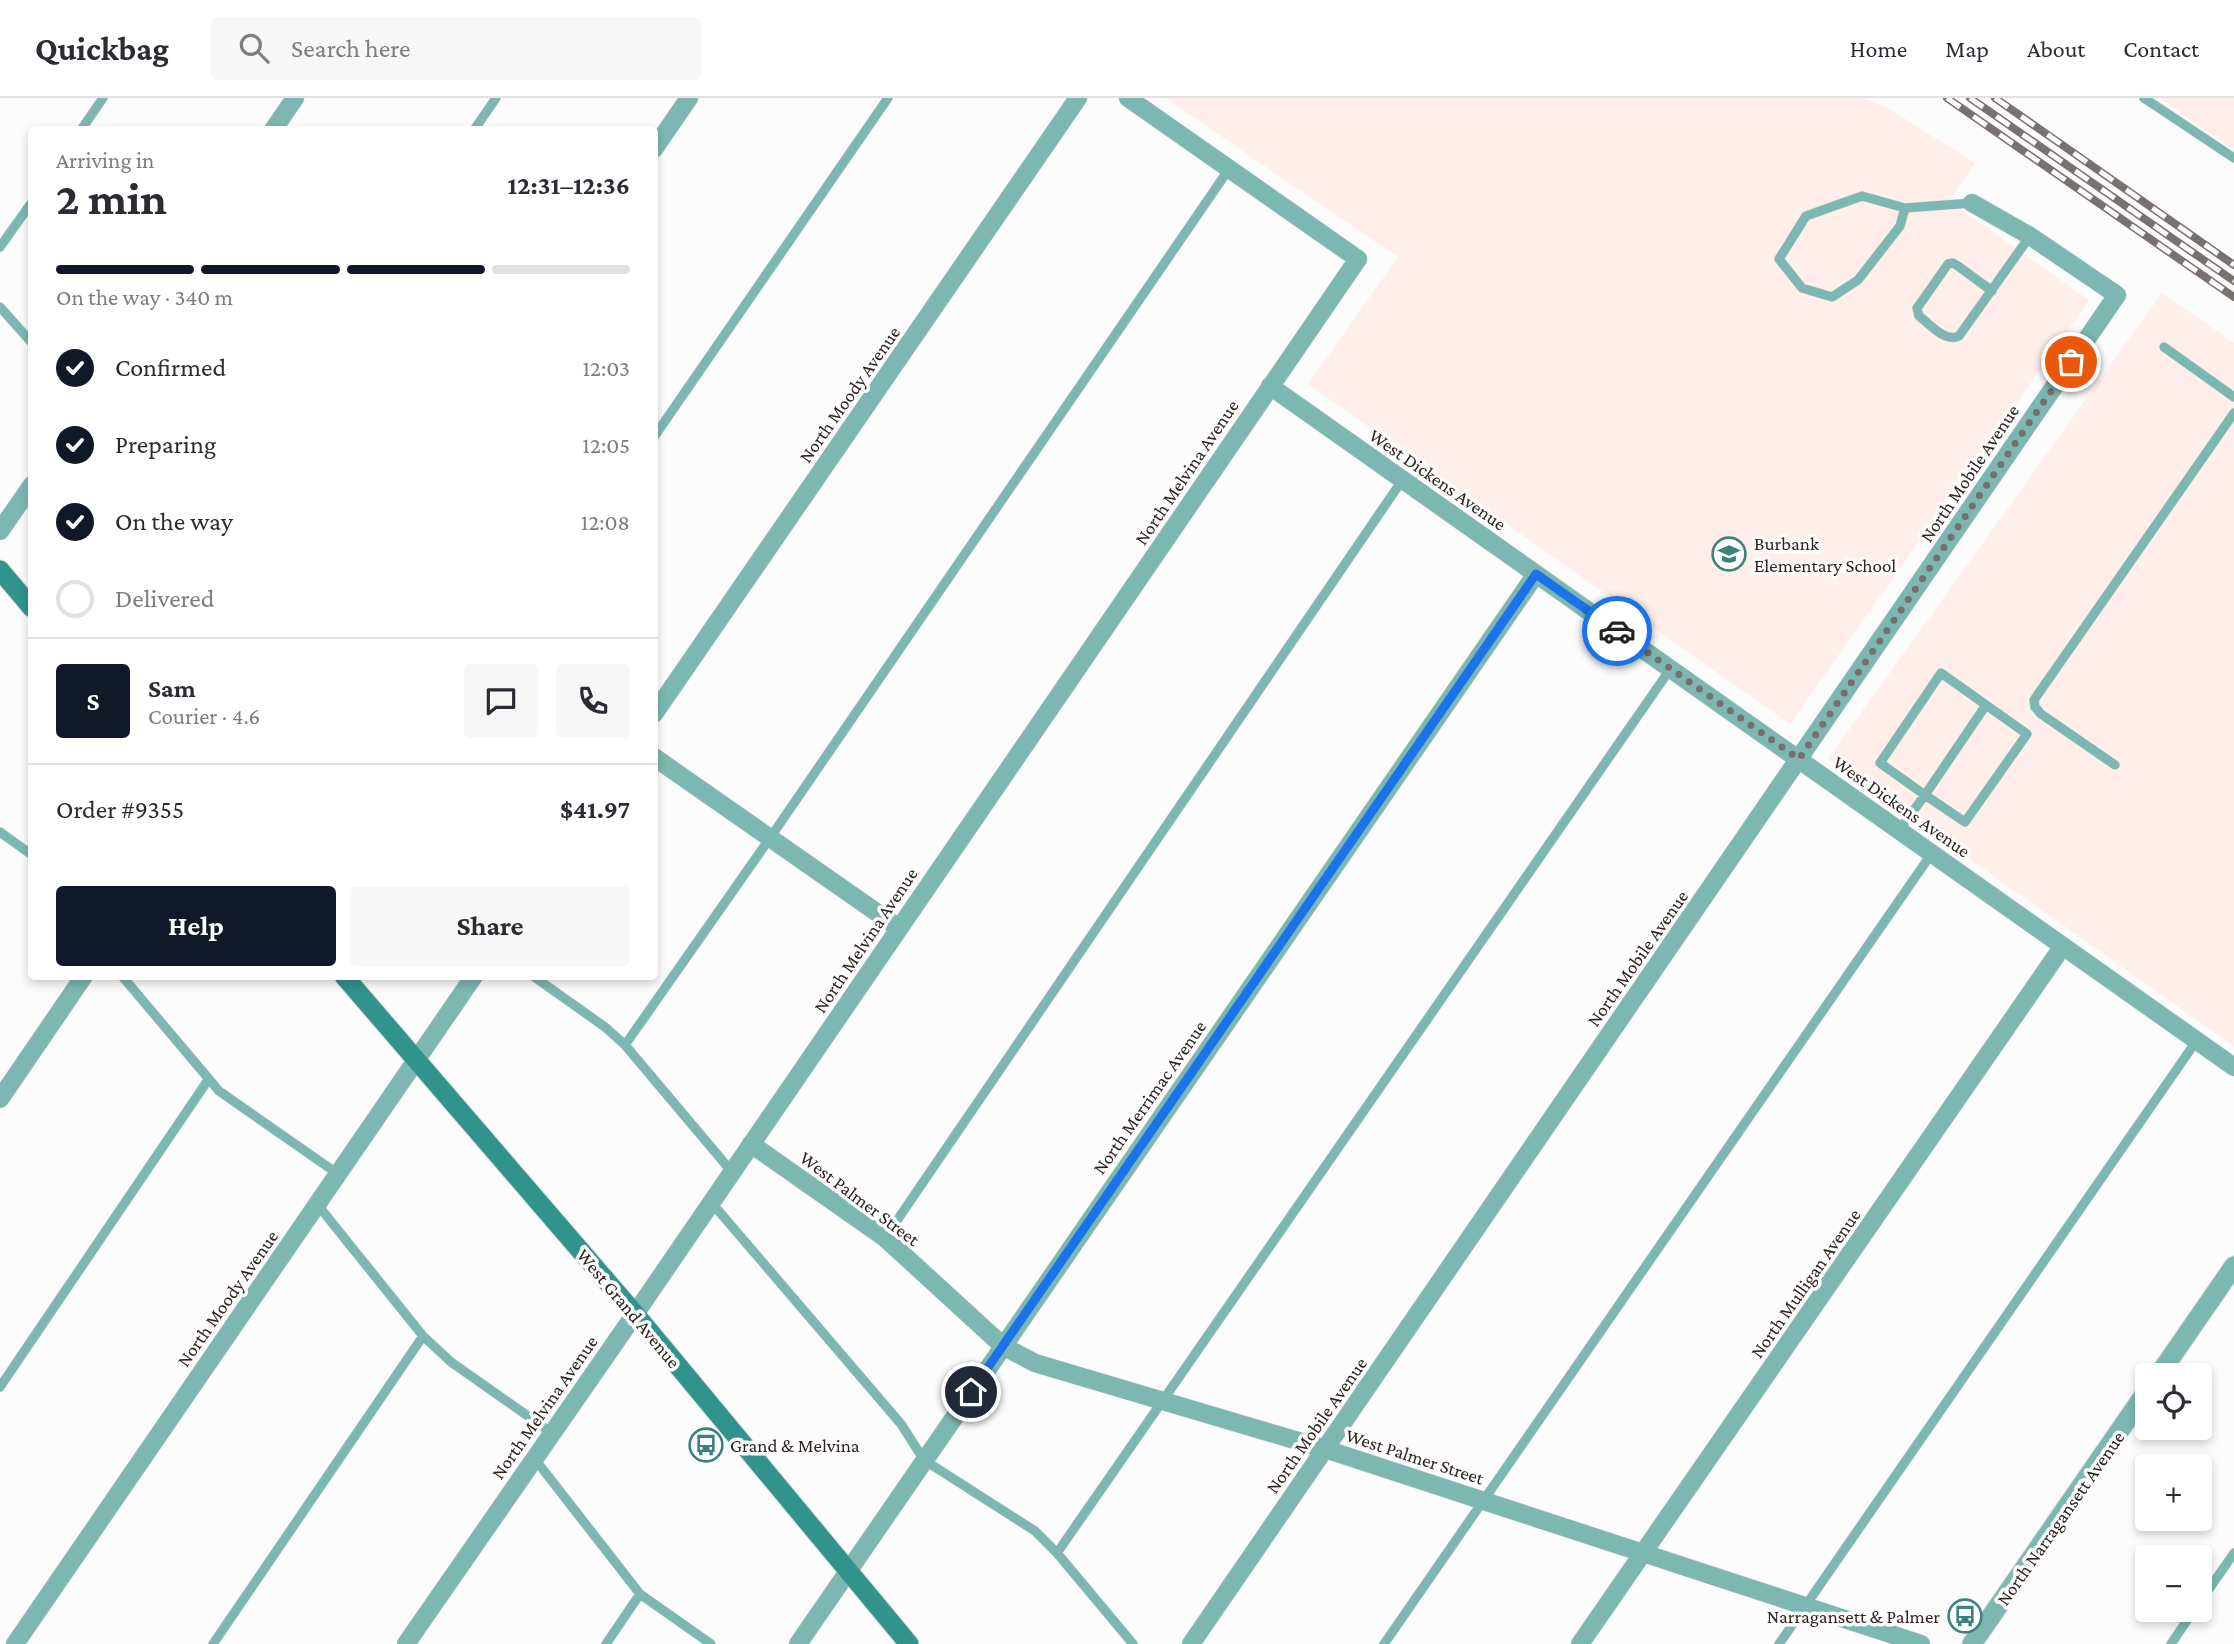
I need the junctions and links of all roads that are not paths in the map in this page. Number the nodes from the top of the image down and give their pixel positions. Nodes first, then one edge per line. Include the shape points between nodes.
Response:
1 (103, 98) edge
2 (295, 98) edge
3 (496, 98) edge
4 (689, 98) edge
5 (888, 98) edge
6 (1079, 98) edge
7 (1128, 98) edge
8 (2144, 98) edge
9 (84, 126) edge
10 (277, 126) edge
11 (477, 126) edge
12 (658, 143) edge
13 (2234, 158) edge
14 (1229, 169) junction
15 (1972, 203) joint
16 (28, 208) edge
17 (1905, 208) junction
18 (2031, 236) junction
19 (0, 247) edge
20 (1992, 291) junction
21 (0, 307) edge
22 (28, 338) edge
23 (2164, 347) dead end
24 (1270, 386) junction
25 (2234, 397) edge
26 (2234, 413) edge
27 (658, 431) edge
28 (1403, 479) junction
29 (28, 491) edge
30 (0, 531) edge
31 (0, 570) edge
32 (1536, 574) junction
33 (28, 603) edge
34 (1671, 668) junction
35 (1986, 705) junction
36 (658, 708) edge
37 (1799, 759) junction
38 (658, 760) edge
39 (2115, 765) dead end
40 (1925, 795) junction
41 (1899, 830) junction
42 (0, 832) edge
43 (770, 838) junction
44 (28, 852) edge
45 (1931, 853) junction
46 (899, 928) junction
47 (2063, 946) junction
48 (81, 980) edge
49 (125, 980) edge
50 (347, 980) edge
51 (471, 980) edge
52 (539, 980) edge
53 (2197, 1040) junction
54 (625, 1045) junction
55 (416, 1060) junction
56 (2234, 1067) edge
57 (208, 1080) junction
58 (3, 1089) edge
59 (751, 1144) junction
60 (732, 1172) junction
61 (338, 1174) junction
62 (711, 1202) junction
63 (317, 1205) junction
64 (885, 1238) junction
65 (2234, 1266) edge
66 (635, 1314) junction
67 (423, 1336) junction
68 (1003, 1346) junction
69 (2167, 1363) edge
70 (0, 1387) edge
71 (1160, 1401) junction
72 (2135, 1408) edge
73 (552, 1433) junction
74 (1325, 1449) junction
75 (534, 1458) junction
76 (924, 1460) junction
77 (1483, 1501) junction
78 (1057, 1553) junction
79 (2234, 1553) edge
80 (1643, 1554) junction
81 (848, 1570) junction
82 (2212, 1585) edge
83 (640, 1594) junction
84 (1806, 1605) junction
85 (2186, 1622) edge
86 (15, 1644) edge
87 (213, 1644) edge
88 (406, 1644) edge
89 (606, 1644) edge
90 (711, 1644) edge
91 (797, 1644) edge
92 (909, 1644) edge
93 (1133, 1644) edge
94 (1191, 1644) edge
95 (1384, 1644) edge
96 (1580, 1644) edge
97 (1779, 1644) edge
98 (1921, 1644) edge
99 (1972, 1644) edge
100 (2171, 1644) edge

1 - 9 lane
2 - 10 street
3 - 11 lane
4 - 12 street
5 - 27 lane
6 - 36 street, North Moody Avenue
7 - 14 street
8 - 13 lane
14 - 24 street, North Melvina Avenue via 1358,259
14 - 43 lane
15 - 17 lane
15 - 18 street
16 - 19 lane
17 - 17 lane via 1862,196 1806,216 1779,259 1802,288 1832,297 1858,280 1900,226
18 - 20 lane
18 - 37 street, North Mobile Avenue via 2116,295
20 - 20 lane via 1954,339 1919,316 1917,308 1948,264 1958,266
21 - 22 lane
23 - 25 lane
24 - 28 street, West Dickens Avenue
24 - 46 street, North Melvina Avenue
26 - 39 lane via 2035,700 2041,714
28 - 32 street, West Dickens Avenue
28 - 64 lane
29 - 30 street
31 - 33 main road
32 - 34 street, West Dickens Avenue
32 - 68 street, North Merrimac Avenue
34 - 37 street, West Dickens Avenue
34 - 71 lane
35 - 40 lane
35 - 40 lane via 2027,734 1965,822
35 - 40 lane via 1941,673 1880,763
37 - 41 street, West Dickens Avenue
37 - 74 street, North Mobile Avenue
38 - 43 street
40 - 41 lane
41 - 45 street, West Dickens Avenue
42 - 44 lane
43 - 46 street
43 - 54 lane
45 - 47 street, West Dickens Avenue
45 - 77 lane
46 - 59 street, North Melvina Avenue
47 - 53 street, West Dickens Avenue
47 - 80 street, North Mulligan Avenue
48 - 58 street
49 - 57 lane
50 - 55 main road, West Grand Avenue
51 - 55 street, North Moody Avenue
52 - 54 lane
53 - 56 street, West Dickens Avenue
53 - 84 lane
54 - 60 lane
55 - 61 street, North Moody Avenue
55 - 66 main road, West Grand Avenue
57 - 61 lane
57 - 70 lane
59 - 60 street, North Melvina Avenue
59 - 64 street, West Palmer Street
60 - 62 street, North Melvina Avenue
61 - 63 street, North Moody Avenue
62 - 66 street, North Melvina Avenue
62 - 76 lane via 901,1424
63 - 67 lane
63 - 86 street, North Moody Avenue
64 - 68 street, West Palmer Street
65 - 69 street
66 - 73 street, North Melvina Avenue
66 - 81 main road, West Grand Avenue
67 - 73 lane
67 - 87 lane
68 - 71 street, West Palmer Street via 1035,1363
68 - 76 street, North Merrimac Avenue
71 - 74 street, West Palmer Street
71 - 78 lane
72 - 99 street, North Narragansett Avenue
73 - 75 street, North Melvina Avenue
74 - 77 street, West Palmer Street
74 - 94 street, North Mobile Avenue
75 - 83 lane
75 - 88 street, North Melvina Avenue
76 - 78 lane via 1035,1531
76 - 81 street, North Merrimac Avenue
77 - 80 street, West Palmer Street
77 - 95 lane
78 - 93 lane
79 - 82 lane
80 - 84 street, West Palmer Street
80 - 96 street, North Mulligan Avenue
81 - 91 street, North Merrimac Avenue
81 - 92 main road, West Grand Avenue
83 - 89 lane
83 - 90 lane
84 - 97 lane
84 - 98 street, West Palmer Street
85 - 100 lane

